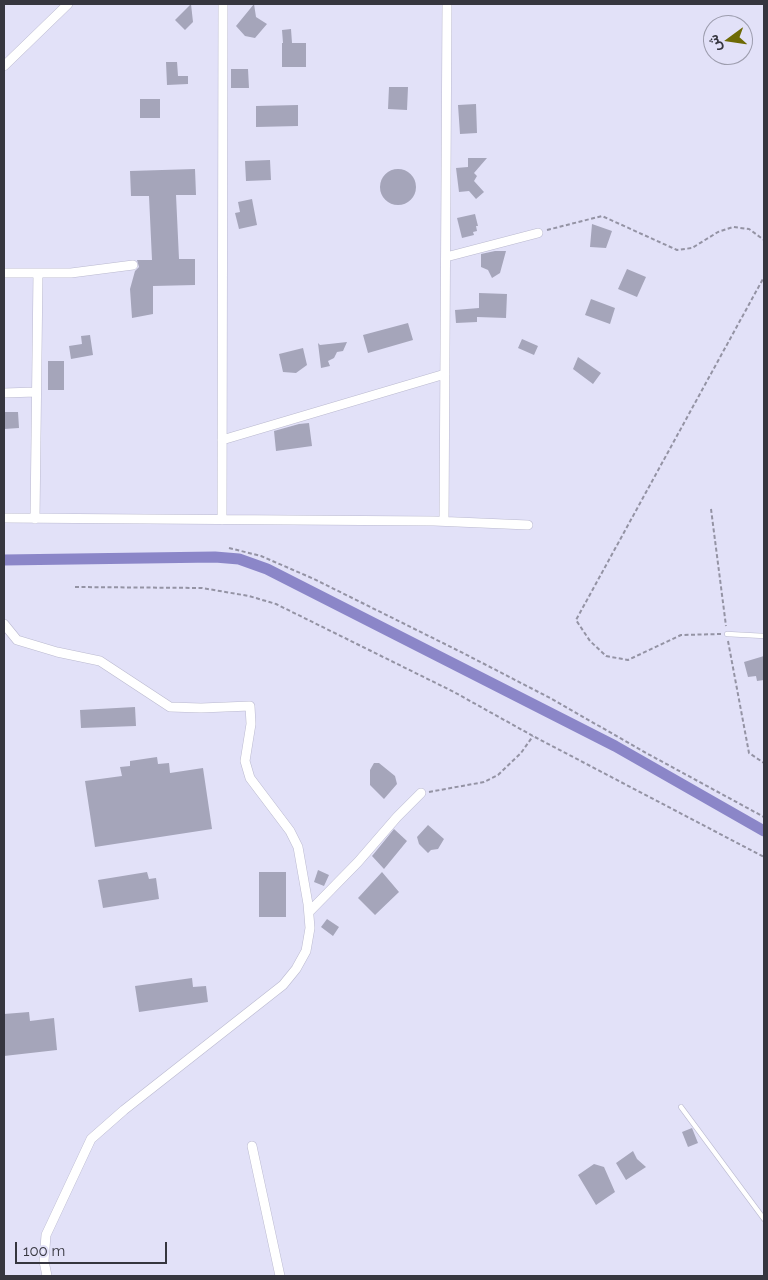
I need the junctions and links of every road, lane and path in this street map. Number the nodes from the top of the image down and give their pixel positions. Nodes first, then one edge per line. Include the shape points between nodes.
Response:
1 (68, 4) edge
2 (223, 4) edge
3 (447, 4) edge
4 (4, 66) edge
5 (538, 233) joint
6 (764, 240) edge
7 (446, 257) junction
8 (133, 265) dead end
9 (4, 273) edge
10 (38, 273) junction
11 (764, 277) edge
12 (445, 374) junction
13 (4, 392) edge
14 (36, 392) junction
15 (222, 440) junction
16 (4, 518) edge
17 (35, 519) junction
18 (222, 520) junction
19 (444, 521) junction
20 (528, 526) dead end
21 (229, 548) dead end
22 (76, 587) dead end
23 (4, 624) edge
24 (727, 634) joint
25 (764, 636) edge
26 (533, 736) junction
27 (421, 794) joint
28 (764, 817) edge
29 (764, 857) edge
30 (309, 912) junction
31 (681, 1107) dead end
32 (252, 1146) dead end
33 (764, 1219) edge
34 (47, 1276) edge
35 (280, 1276) edge

1 - 4 street
2 - 15 street
3 - 7 street
5 - 6 path via 602,216 677,250 692,248 733,227 749,229
5 - 7 street
7 - 12 street
8 - 10 street via 71,273
9 - 10 street
10 - 14 street
11 - 24 path via 576,620 590,641 606,656 628,660 681,635
12 - 15 street
12 - 19 street
13 - 14 street
14 - 17 street
15 - 18 street
16 - 17 street
17 - 18 street
18 - 19 street
19 - 20 street
21 - 28 path via 261,556 314,579 465,654
22 - 26 path via 202,588 276,604 454,692
23 - 30 street via 16,640 100,661 170,707 250,706 251,724 245,762 250,778 290,831 298,847
24 - 25 lane
26 - 27 path via 498,775 484,782
26 - 29 path
27 - 30 street
30 - 34 street via 306,951 283,985 91,1139 46,1234 44,1261
31 - 33 lane
32 - 35 street

